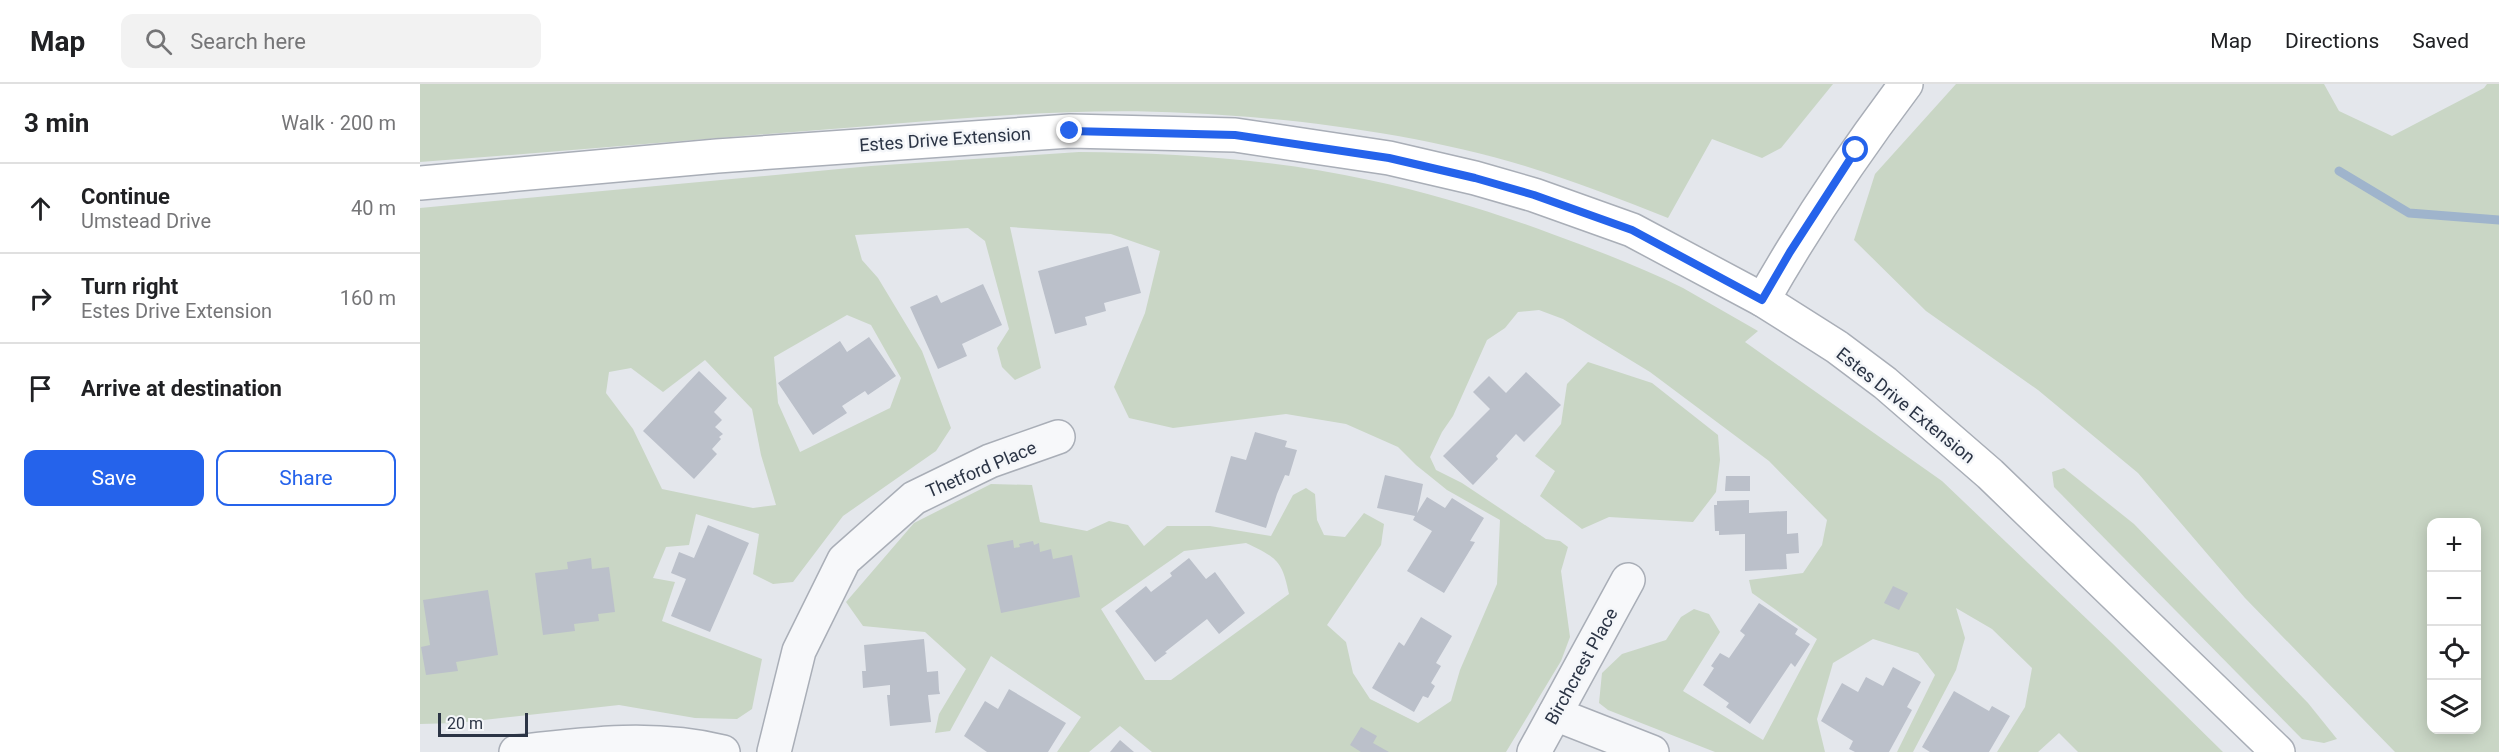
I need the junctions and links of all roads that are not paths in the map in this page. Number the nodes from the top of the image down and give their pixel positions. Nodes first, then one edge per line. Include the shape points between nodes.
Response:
1 (1906, 84) edge
2 (420, 183) edge
3 (1762, 300) junction
4 (1058, 437) dead end
5 (1629, 580) dead end
6 (1555, 714) junction
7 (516, 752) edge
8 (723, 752) edge
9 (774, 752) edge
10 (1534, 752) edge
11 (1652, 752) edge
12 (2278, 752) edge

1 - 3 main road via 1856,150
2 - 3 main road, Estes Drive Extension via 717,156 1070,131 1235,135 1389,158 1534,195 1632,230
3 - 12 main road, Estes Drive Extension via 1837,347 1964,451
4 - 9 street, Thetford Place via 990,461 914,498 844,560 800,651
5 - 6 street, Birchcrest Place
6 - 10 street, Birchcrest Place
6 - 11 street
7 - 8 street via 599,742 657,742

